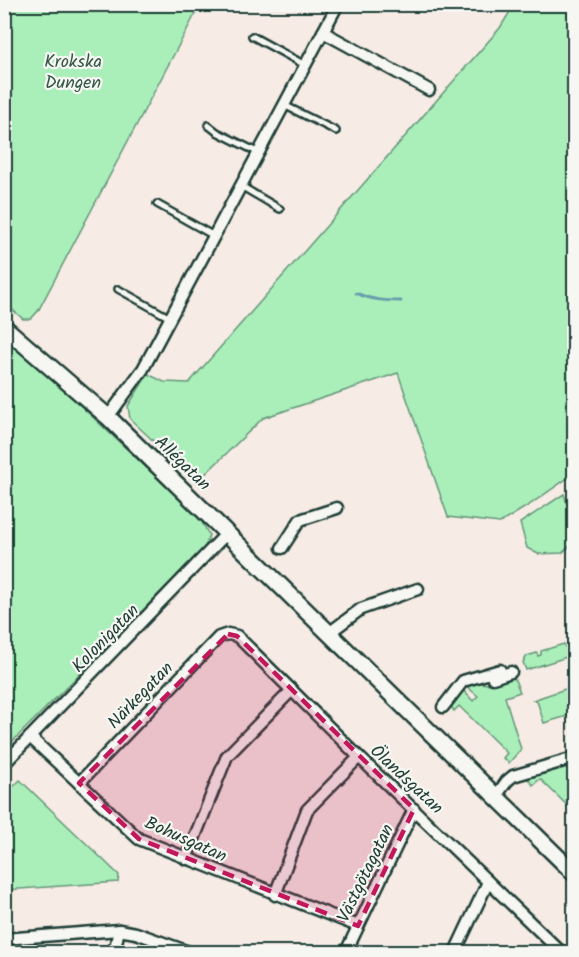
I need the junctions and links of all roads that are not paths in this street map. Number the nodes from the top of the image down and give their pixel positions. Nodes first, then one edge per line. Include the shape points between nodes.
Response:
1 (338, 4) edge
2 (323, 32) junction
3 (252, 36) dead end
4 (305, 65) junction
5 (429, 90) dead end
6 (284, 105) junction
7 (208, 125) dead end
8 (336, 131) dead end
9 (259, 153) junction
10 (241, 186) junction
11 (157, 204) dead end
12 (280, 209) dead end
13 (214, 236) junction
14 (118, 289) dead end
15 (170, 318) junction
16 (4, 327) edge
17 (108, 417) junction
18 (340, 511) dead end
19 (227, 533) junction
20 (282, 548) dead end
21 (421, 591) dead end
22 (329, 633) junction
23 (228, 634) joint
24 (505, 671) dead end
25 (292, 690) junction
26 (443, 707) dead end
27 (30, 737) junction
28 (359, 757) junction
29 (574, 758) edge
30 (4, 764) edge
31 (79, 783) junction
32 (496, 796) junction
33 (414, 809) junction
34 (186, 859) junction
35 (574, 873) edge
36 (488, 882) junction
37 (275, 895) junction
38 (358, 926) junction
39 (119, 930) junction
40 (5, 941) edge
41 (114, 952) edge
42 (189, 952) edge
43 (346, 952) edge
44 (455, 952) edge
45 (561, 952) edge

1 - 2 street
2 - 4 street
2 - 5 street
3 - 4 lane
4 - 6 street
6 - 8 lane
6 - 9 street
7 - 9 lane
9 - 10 street
10 - 12 lane
10 - 13 street
11 - 13 lane
13 - 15 street
14 - 15 lane
15 - 17 street via 143,369
16 - 17 street, Allégatan
17 - 19 street, Allégatan
18 - 20 street via 300,520
19 - 22 street, Allégatan
19 - 27 street, Kolonigatan
21 - 22 street via 361,609
22 - 32 street, Allégatan
23 - 25 street, Ölandsgatan via 237,636
23 - 31 street, Närkegatan via 219,638
24 - 26 street via 463,681
25 - 28 street, Ölandsgatan
25 - 34 street via 227,756
27 - 30 street, Kolonigatan
27 - 31 street, Bohusgatan
28 - 33 street, Ölandsgatan
28 - 37 street via 307,810
29 - 32 street via 513,776
31 - 34 street, Bohusgatan via 139,839
32 - 35 street, Allégatan
33 - 36 street, Ölandsgatan
33 - 38 street, Västgötagatan
34 - 37 street, Bohusgatan
36 - 44 street
36 - 45 street, Ölandsgatan
37 - 38 street, Bohusgatan
38 - 43 street, Västgötagatan
39 - 40 street
39 - 41 street
39 - 42 street

